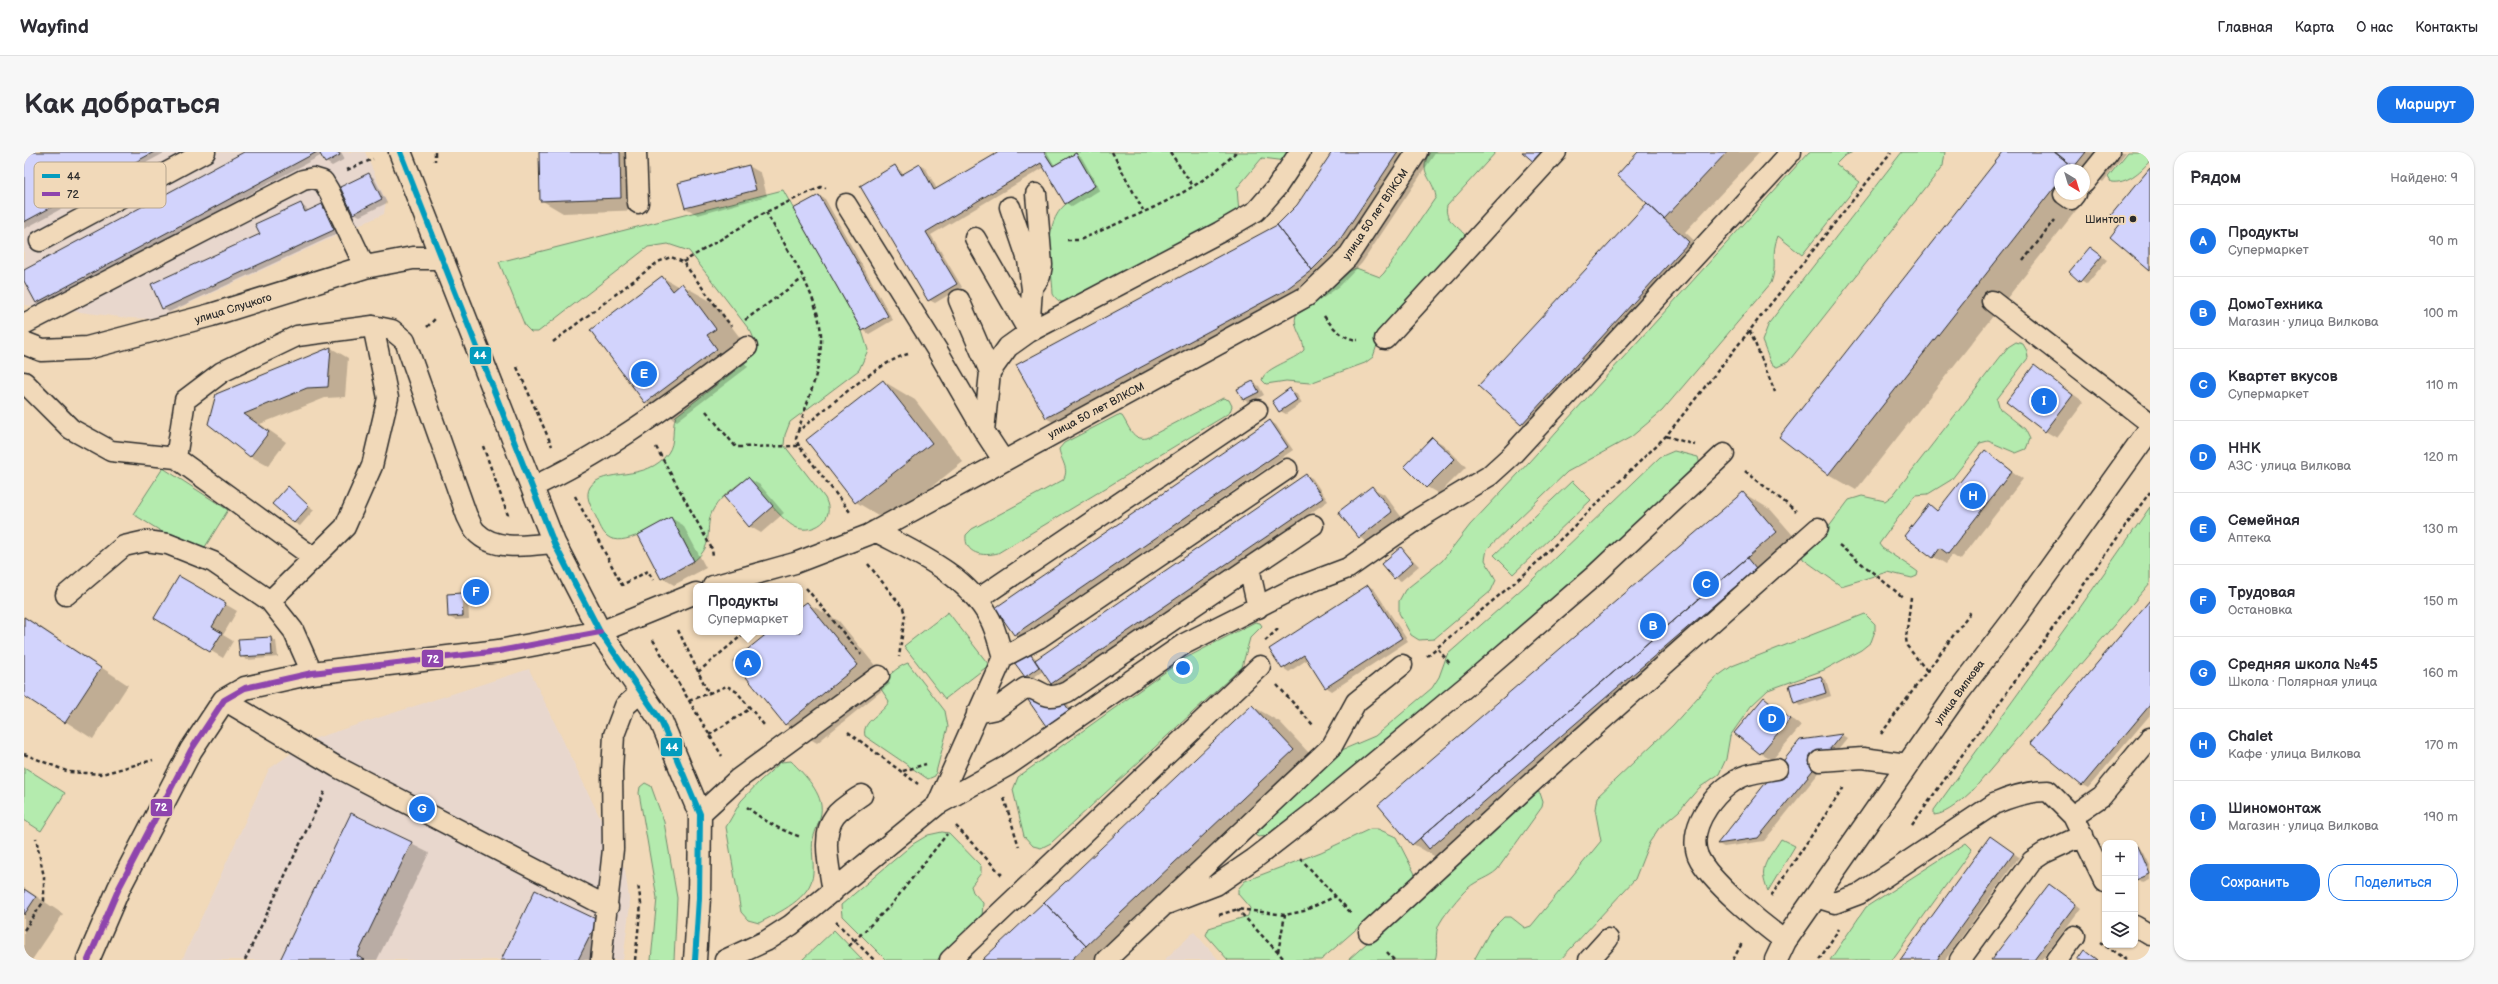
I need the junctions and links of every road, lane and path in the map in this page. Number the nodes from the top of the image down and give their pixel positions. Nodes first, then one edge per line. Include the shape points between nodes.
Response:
1 (205, 152) edge
2 (400, 152) edge
3 (636, 152) edge
4 (1112, 152) edge
5 (1170, 152) edge
6 (1236, 152) edge
7 (1300, 152) edge
8 (1417, 152) edge
9 (1556, 152) edge
10 (1791, 152) edge
11 (1890, 152) edge
12 (2109, 152) edge
13 (166, 173) edge
14 (2090, 176) edge
15 (1193, 186) junction
16 (1036, 194) dead end
17 (638, 203) dead end
18 (846, 204) joint
19 (101, 208) edge
20 (1010, 208) dead end
21 (1143, 210) junction
22 (766, 212) junction
23 (2053, 222) dead end
24 (1039, 231) junction
25 (975, 238) dead end
26 (40, 241) dead end
27 (441, 258) junction
28 (2023, 261) dead end
29 (682, 262) junction
30 (365, 267) junction
31 (802, 279) junction
32 (1032, 288) junction
33 (1307, 296) junction
34 (959, 300) dead end
35 (1992, 300) dead end
36 (24, 324) edge
37 (373, 326) junction
38 (733, 328) junction
39 (1750, 331) junction
40 (1029, 332) junction
41 (1385, 339) joint
42 (24, 342) edge
43 (553, 342) dead end
44 (747, 347) joint
45 (938, 350) junction
46 (990, 372) junction
47 (24, 382) edge
48 (689, 390) junction
49 (1775, 392) dead end
50 (1257, 410) dead end
51 (2150, 423) edge
52 (644, 424) junction
53 (2150, 429) edge
54 (798, 431) junction
55 (984, 431) junction
56 (799, 446) junction
57 (1724, 454) dead end
58 (176, 458) junction
59 (1003, 460) junction
60 (1287, 469) dead end
61 (564, 472) junction
62 (532, 487) junction
63 (1769, 490) dead end
64 (2150, 492) edge
65 (1786, 503) dead end
66 (1313, 525) dead end
67 (1818, 528) joint
68 (871, 533) junction
69 (554, 543) junction
70 (314, 558) junction
71 (709, 562) dead end
72 (1249, 568) junction
73 (648, 570) dead end
74 (882, 582) dead end
75 (724, 583) edge
76 (808, 588) dead end
77 (693, 594) edge
78 (66, 595) dead end
79 (1911, 597) dead end
80 (1904, 598) dead end
81 (978, 599) junction
82 (270, 601) junction
83 (666, 605) junction
84 (1258, 608) junction
85 (640, 617) junction
86 (600, 632) junction
87 (742, 635) edge
88 (1438, 649) junction
89 (1003, 657) junction
90 (897, 660) dead end
91 (1450, 663) dead end
92 (1402, 664) joint
93 (1260, 666) dead end
94 (1927, 671) dead end
95 (698, 672) junction
96 (312, 673) junction
97 (879, 676) joint
98 (1274, 682) dead end
99 (640, 693) junction
100 (709, 694) junction
101 (224, 700) junction
102 (689, 701) junction
103 (751, 708) junction
104 (977, 713) junction
105 (1315, 726) dead end
106 (845, 731) dead end
107 (709, 735) junction
108 (2150, 738) edge
109 (782, 746) junction
110 (190, 750) junction
111 (24, 754) edge
112 (1820, 760) dead end
113 (1907, 764) junction
114 (337, 767) junction
115 (1777, 769) dead end
116 (738, 779) junction
117 (918, 784) dead end
118 (1002, 793) dead end
119 (862, 795) dead end
120 (936, 805) junction
121 (700, 814) junction
122 (2073, 816) junction
123 (960, 820) dead end
124 (1910, 827) dead end
125 (2083, 835) junction
126 (36, 838) dead end
127 (1281, 838) junction
128 (970, 842) dead end
129 (827, 844) junction
130 (1019, 847) dead end
131 (990, 861) dead end
132 (2102, 876) edge
133 (1864, 891) junction
134 (833, 892) junction
135 (1816, 897) junction
136 (1164, 905) junction
137 (608, 907) junction
138 (1285, 915) junction
139 (2138, 928) edge
140 (24, 930) edge
141 (1368, 932) dead end
142 (2150, 935) edge
143 (2075, 936) dead end
144 (1608, 938) dead end
145 (855, 941) junction
146 (850, 946) dead end
147 (1780, 951) edge
148 (1277, 952) junction
149 (88, 960) edge
150 (245, 960) edge
151 (601, 960) edge
152 (696, 960) edge
153 (725, 960) edge
154 (874, 960) edge
155 (950, 960) edge
156 (1106, 960) edge
157 (1284, 960) edge
158 (1589, 960) edge
159 (1819, 960) edge
160 (1960, 960) edge
161 (2056, 960) edge

1 - 13 lane
2 - 27 main road
3 - 17 lane
4 - 21 path
5 - 15 path
6 - 15 path
7 - 40 lane via 1276,188 1256,211
8 - 33 lane, улица 50 лет ВЛКСМ via 1347,258
9 - 41 lane
10 - 84 lane via 1490,476 1421,517 1348,568 1295,588
11 - 39 path
12 - 14 lane
15 - 21 path
16 - 24 lane
18 - 22 path via 838,194 821,187
18 - 45 lane
19 - 26 lane
20 - 32 lane via 1028,260
21 - 24 path via 1080,240 1062,240
22 - 29 path
22 - 31 path
23 - 28 path
24 - 32 lane via 1042,265 1040,276
25 - 40 lane
27 - 30 main road, улица Слуцкого via 413,258
27 - 62 main road
29 - 38 path
29 - 43 path via 671,257 658,262
30 - 36 lane via 329,191 323,181 313,178 303,180
30 - 42 main road, улица Слуцкого via 211,315 87,348 42,350
31 - 38 path
31 - 54 path via 819,316 821,342 818,366
32 - 40 lane
33 - 41 path via 1332,327 1351,340
33 - 59 lane, улица 50 лет ВЛКСМ
34 - 46 lane
35 - 51 lane
37 - 58 lane via 297,336 222,372 185,400
37 - 69 lane via 392,330 405,341 467,516 476,532 490,541 516,546
37 - 70 lane via 388,398 372,466 345,527
38 - 44 path
39 - 49 path
39 - 88 path via 1666,436 1527,572
40 - 46 lane via 1008,347
44 - 48 lane
45 - 54 path via 913,352 894,358
45 - 55 lane
46 - 55 lane
47 - 58 lane via 71,428 111,451
48 - 52 lane
48 - 56 path via 736,447
50 - 81 lane
52 - 61 lane
52 - 71 path via 712,550 714,557
53 - 113 main road, улица Вилкова
54 - 56 path via 796,439
55 - 59 lane
56 - 68 path
57 - 127 lane via 1594,576 1468,685
58 - 70 lane
59 - 68 lane, улица 50 лет ВЛКСМ
60 - 89 lane via 1039,638
61 - 62 lane
61 - 73 path via 622,585
62 - 69 main road
63 - 65 path
64 - 124 path
66 - 72 lane
67 - 80 path
67 - 141 lane
68 - 75 lane, улица 50 лет ВЛКСМ via 795,563
68 - 81 lane via 933,562 962,581
69 - 86 main road
70 - 82 lane
72 - 84 lane
72 - 104 lane via 1066,692 1055,697 1025,688 996,708
74 - 90 path via 903,608 905,615
76 - 97 path
77 - 83 lane
78 - 82 lane via 124,546 146,541 168,544 213,562
79 - 94 path via 1906,638 1908,646
81 - 89 lane via 991,620
82 - 96 lane via 293,630
83 - 85 lane
83 - 95 path
84 - 120 lane via 1184,644 1007,766
85 - 86 lane
85 - 102 path
86 - 96 main road via 499,651
86 - 99 main road
87 - 95 path
88 - 91 path
88 - 92 path via 1428,656
89 - 104 lane
92 - 136 lane via 1356,702 1332,746
93 - 155 lane
95 - 100 path
96 - 101 main road via 245,688
97 - 109 lane
98 - 105 path
99 - 121 main road via 661,721
99 - 137 lane via 625,706 614,734 613,849
100 - 102 path
100 - 103 path via 727,686 738,692
101 - 110 main road
101 - 114 lane
102 - 107 path
103 - 107 path
103 - 109 path
104 - 120 lane
106 - 117 path
107 - 116 path
108 - 122 lane via 2102,796
109 - 116 lane
110 - 111 path via 102,774 69,772
110 - 149 main road via 119,888
112 - 113 lane via 1864,758
113 - 135 main road, улица Вилкова
114 - 137 lane
114 - 150 path
115 - 147 lane via 1746,776 1722,790 1699,822 1696,845 1698,856 1706,868 1756,919
116 - 121 lane
116 - 129 path via 746,806 765,821 783,831
118 - 130 path
119 - 129 lane via 835,815
120 - 134 lane
121 - 152 main road
122 - 125 lane
122 - 133 lane via 2048,791 2012,796 1994,804
123 - 145 path via 891,905
125 - 132 lane
125 - 160 lane via 2032,861
126 - 140 path via 44,877 44,901
127 - 136 lane via 1216,885
127 - 138 path via 1336,896 1304,911
128 - 131 path
129 - 134 lane
133 - 135 lane via 1836,903
133 - 159 path
134 - 153 lane via 766,941
135 - 147 main road, улица Вилкова
136 - 156 lane
137 - 151 lane
138 - 148 path
138 - 148 path via 1238,909
139 - 142 lane
143 - 161 lane
144 - 158 lane
145 - 146 path
145 - 154 path
148 - 157 path

